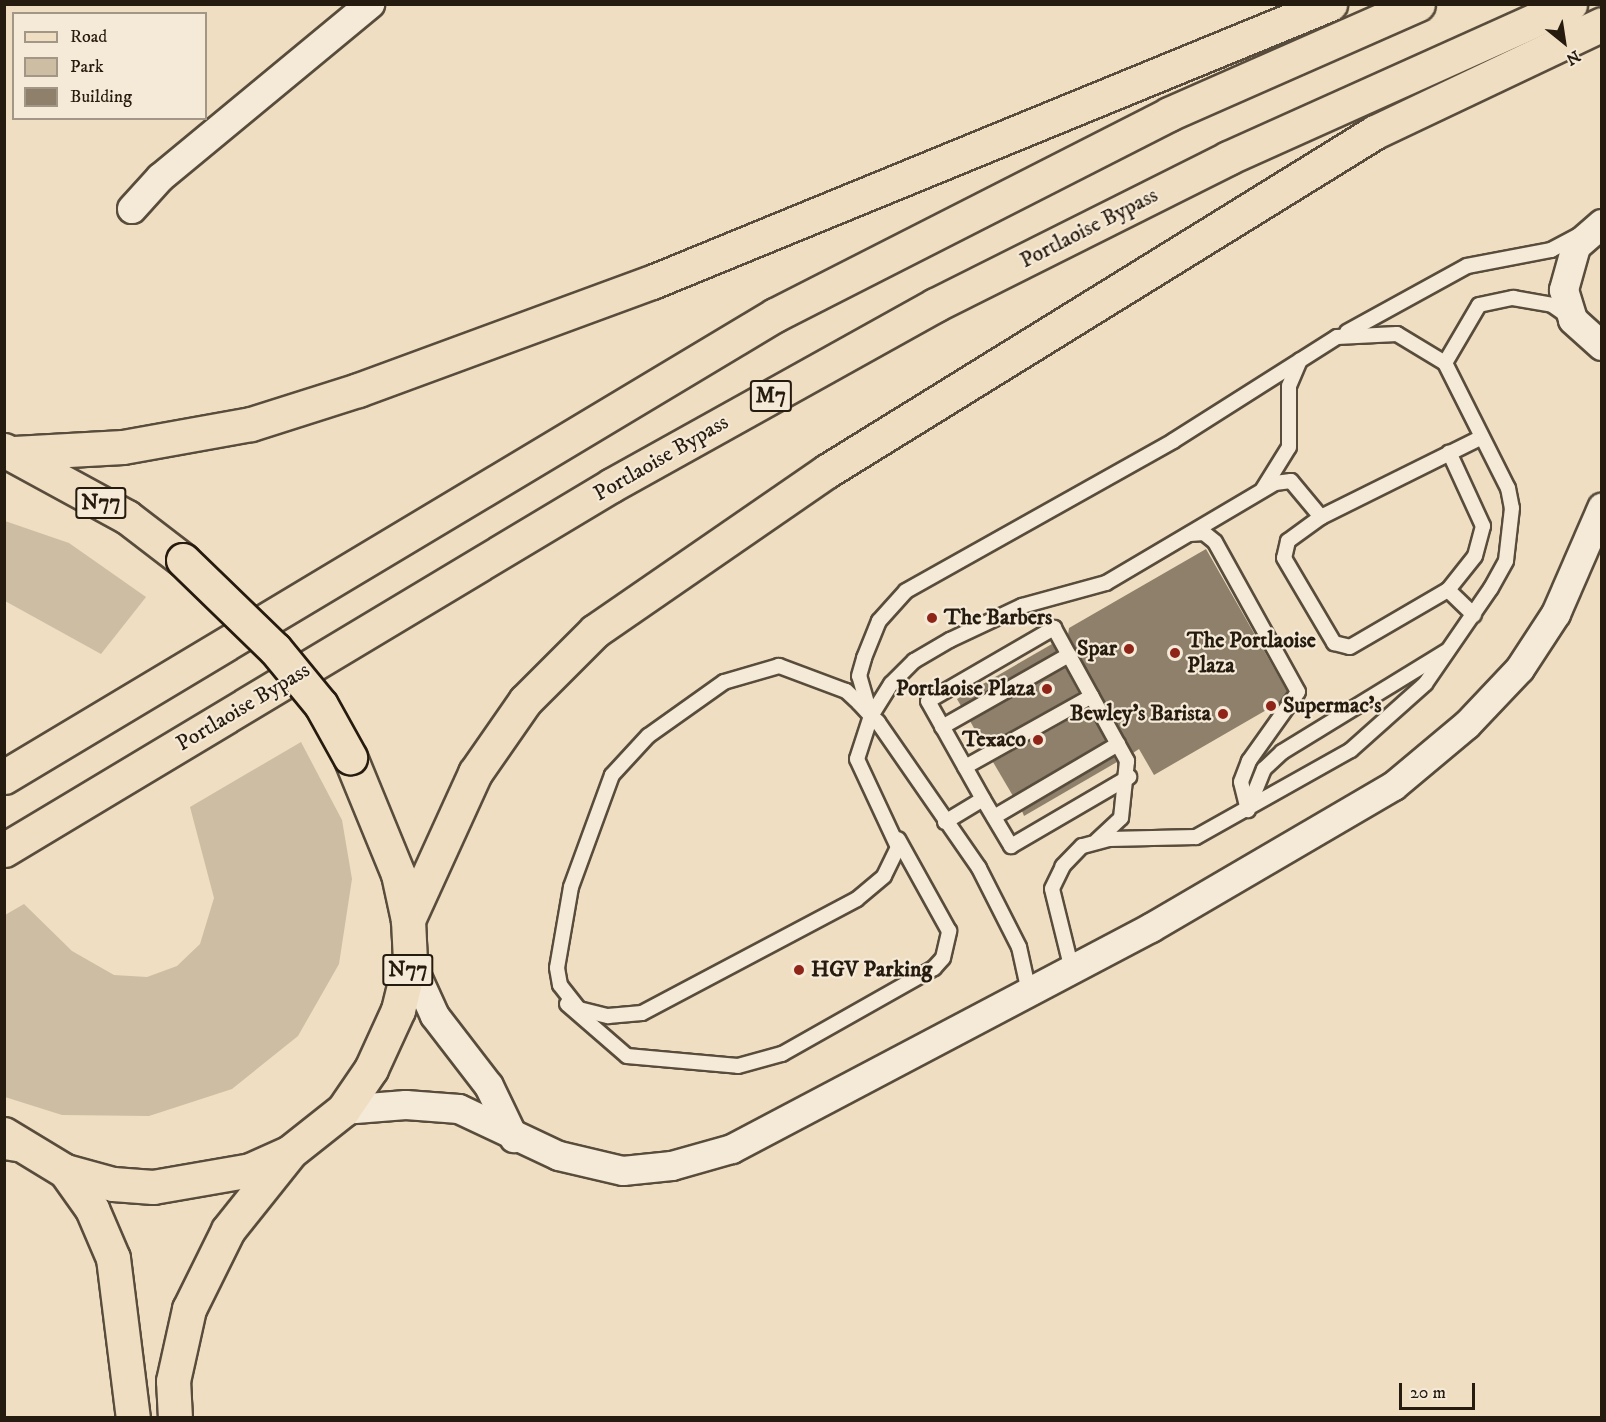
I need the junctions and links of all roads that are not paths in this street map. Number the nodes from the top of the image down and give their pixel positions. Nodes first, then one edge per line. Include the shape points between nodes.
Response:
1 (370, 4) edge
2 (1330, 4) edge
3 (1418, 4) edge
4 (1570, 4) edge
5 (1602, 24) edge
6 (132, 209) dead end
7 (1599, 225) edge
8 (1573, 320) junction
9 (1337, 338) junction
10 (1602, 346) edge
11 (1300, 360) junction
12 (1445, 363) junction
13 (1480, 438) junction
14 (9, 452) edge
15 (1449, 452) junction
16 (1262, 490) junction
17 (1602, 508) edge
18 (1321, 517) junction
19 (1188, 535) junction
20 (1448, 590) junction
21 (1474, 615) junction
22 (1452, 649) junction
23 (1069, 655) junction
24 (1092, 696) junction
25 (871, 716) junction
26 (942, 727) junction
27 (1118, 744) junction
28 (965, 767) junction
29 (4, 777) edge
30 (1129, 777) junction
31 (983, 799) junction
32 (1248, 810) junction
33 (994, 817) junction
34 (945, 822) junction
35 (894, 832) junction
36 (1082, 846) junction
37 (4, 850) edge
38 (408, 920) junction
39 (410, 961) junction
40 (1072, 970) junction
41 (560, 985) junction
42 (1029, 992) junction
43 (343, 1110) junction
44 (514, 1138) junction
45 (9, 1140) edge
46 (290, 1152) junction
47 (65, 1171) junction
48 (133, 1418) edge
49 (175, 1418) edge

1 - 6 street via 160,178
2 - 14 main road via 652,282 358,390 251,424 123,447
3 - 29 main road via 1169,114 775,315
4 - 37 main road, Portlaoise Bypass / M7 via 1228,158 935,305 612,485
5 - 38 main road via 1375,132 827,471 595,631 525,701 475,773
7 - 8 street via 1576,247 1565,274
7 - 9 lane via 1551,250 1467,266
8 - 10 street
8 - 12 lane via 1552,304 1532,300 1513,298 1479,305
9 - 11 lane
9 - 12 lane via 1396,334
11 - 16 lane via 1289,386 1289,447
11 - 25 lane via 1173,441 906,591 879,621 864,658 861,685
12 - 13 lane
13 - 15 lane
13 - 21 lane via 1508,488 1512,533 1506,561
14 - 38 main road, N77, bridge via 127,518 183,560 274,649 321,705 350,757 381,821
15 - 18 lane
15 - 20 lane via 1483,526 1475,556
16 - 18 lane via 1291,481
16 - 19 lane
17 - 40 street via 1556,614 1520,669 1467,725 1394,786 1325,830
18 - 20 lane via 1288,541 1284,558 1334,643 1350,647
19 - 25 lane via 1106,583 1022,606 950,640 914,661
19 - 32 lane via 1204,533 1215,542 1298,692 1249,761 1241,782
20 - 21 lane
21 - 22 lane
22 - 32 lane via 1396,715 1352,750
22 - 32 lane via 1282,752 1253,788
23 - 24 lane
23 - 26 lane
23 - 26 lane via 1054,628 928,701
24 - 27 lane
24 - 28 lane
25 - 34 lane
25 - 35 lane via 858,746 860,773
25 - 41 lane via 839,687 779,666 724,682 648,736 612,775 591,819 561,929
26 - 28 lane
27 - 30 lane
27 - 33 lane
28 - 31 lane
30 - 33 lane via 1011,846
30 - 36 lane via 1122,818 1107,835
31 - 33 lane
31 - 34 lane
32 - 36 lane via 1196,837 1109,839
34 - 42 lane via 979,868 1020,947
35 - 41 lane via 894,862 857,899 642,1013 590,1014
35 - 41 lane via 949,931 943,958 934,968 761,1064 627,1056 570,1012
36 - 40 lane via 1063,866 1052,888
38 - 39 main road, N77
39 - 43 main road, N77 via 398,1010 371,1069
39 - 44 street via 435,1016 489,1086
40 - 42 street
42 - 44 street via 732,1149 672,1166 623,1171 559,1156
43 - 44 street via 406,1105 459,1109
43 - 46 main road, N77
45 - 47 main road, N77
46 - 47 main road, N77 via 207,1181 153,1187 113,1184
46 - 49 main road, N77 via 228,1230 189,1309 173,1381
47 - 48 main road, N77 via 92,1209 113,1258

